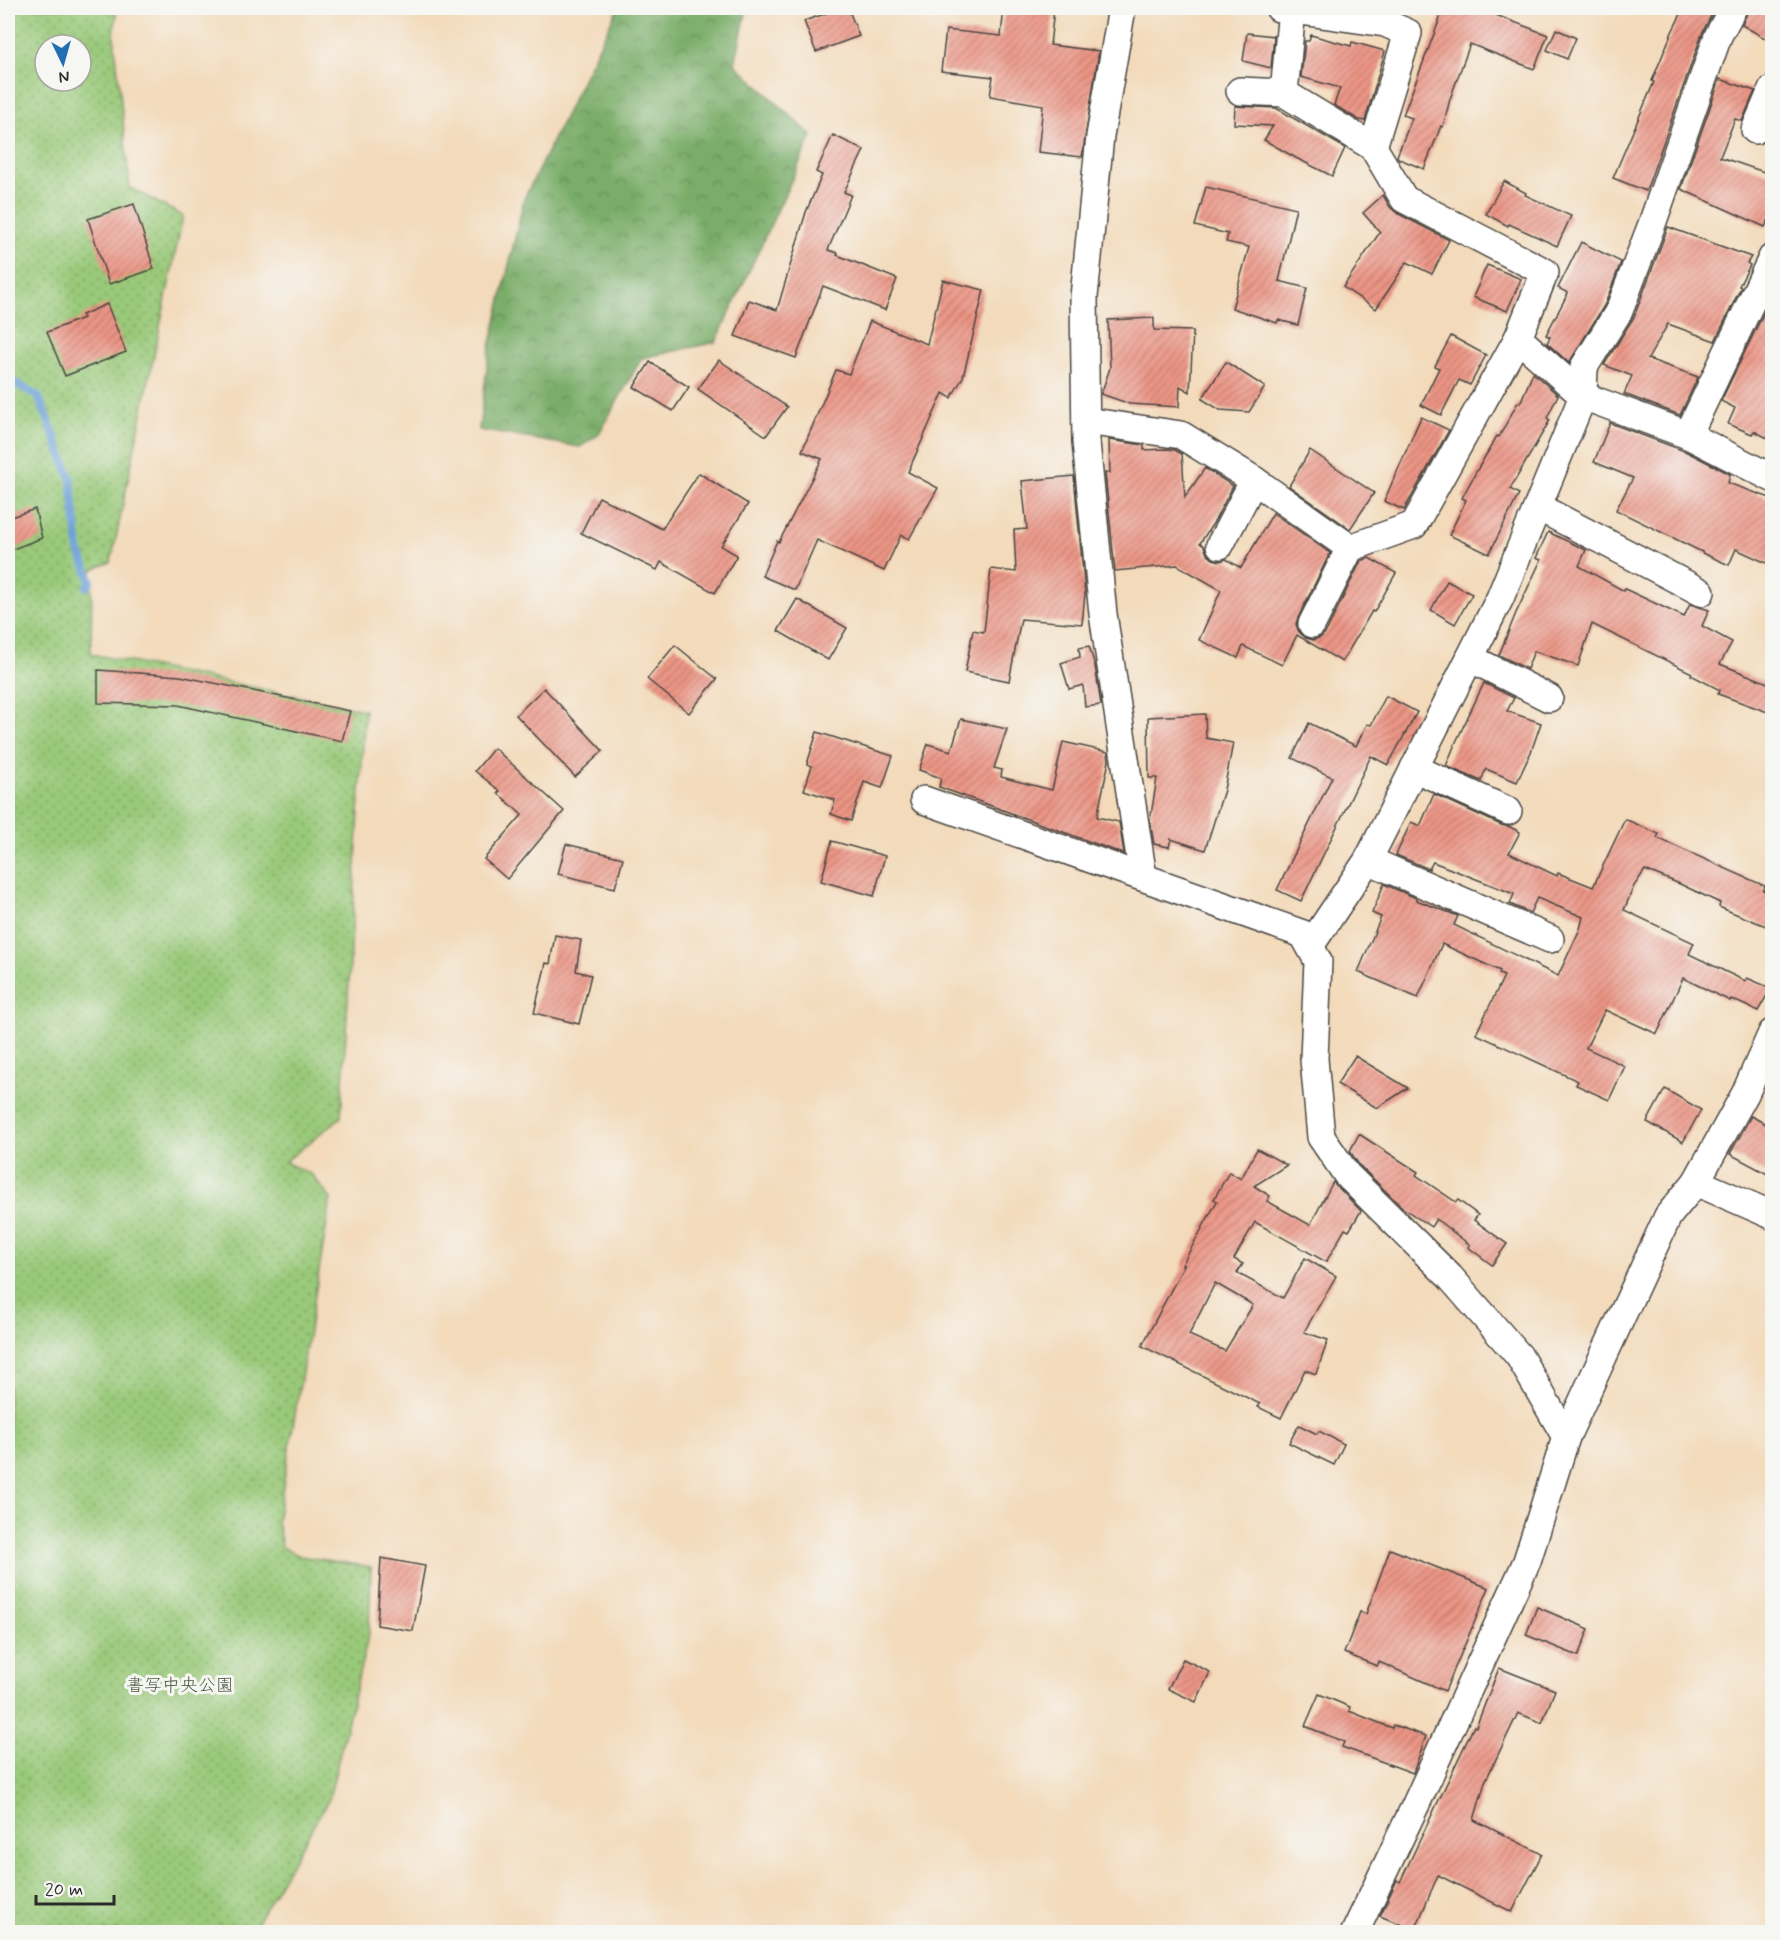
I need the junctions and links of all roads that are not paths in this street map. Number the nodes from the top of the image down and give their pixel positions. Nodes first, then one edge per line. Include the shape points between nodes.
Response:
1 (1122, 8) edge
2 (1286, 8) edge
3 (1733, 8) edge
4 (1773, 90) edge
5 (1240, 91) dead end
6 (1284, 93) junction
7 (1755, 130) dead end
8 (1373, 147) junction
9 (1773, 258) edge
10 (1518, 338) junction
11 (1583, 396) junction
12 (1086, 421) junction
13 (1688, 435) junction
14 (1773, 478) edge
15 (1254, 480) junction
16 (1538, 507) junction
17 (1220, 545) dead end
18 (1350, 548) junction
19 (1701, 592) dead end
20 (1312, 624) dead end
21 (1470, 658) junction
22 (1549, 698) dead end
23 (1414, 768) junction
24 (924, 800) dead end
25 (1508, 811) dead end
26 (1368, 860) junction
27 (1143, 877) junction
28 (1550, 939) dead end
29 (1310, 946) junction
30 (1773, 1033) edge
31 (1696, 1182) junction
32 (1773, 1215) edge
33 (1566, 1437) junction
34 (1355, 1932) edge

1 - 12 street via 1100,136 1084,297
2 - 6 street
2 - 8 street via 1385,23 1408,33
3 - 11 street via 1718,36 1619,311 1584,367
4 - 7 street
5 - 6 street
6 - 8 street
8 - 10 street via 1404,199 1545,272
9 - 13 street
10 - 11 street
10 - 18 street via 1414,525
11 - 13 street
11 - 16 street
12 - 15 street via 1181,435
12 - 27 street via 1103,614
13 - 14 street
15 - 17 street
15 - 18 street
16 - 19 street
16 - 21 street
18 - 20 street
21 - 22 street
21 - 23 street
23 - 25 street
23 - 26 street
24 - 27 street
26 - 28 street
26 - 29 street
27 - 29 street via 1304,934
29 - 33 street via 1318,961 1314,1059 1321,1137 1347,1175 1450,1277 1519,1356
30 - 31 street
31 - 32 street
31 - 33 street via 1668,1216
33 - 34 street via 1527,1561

